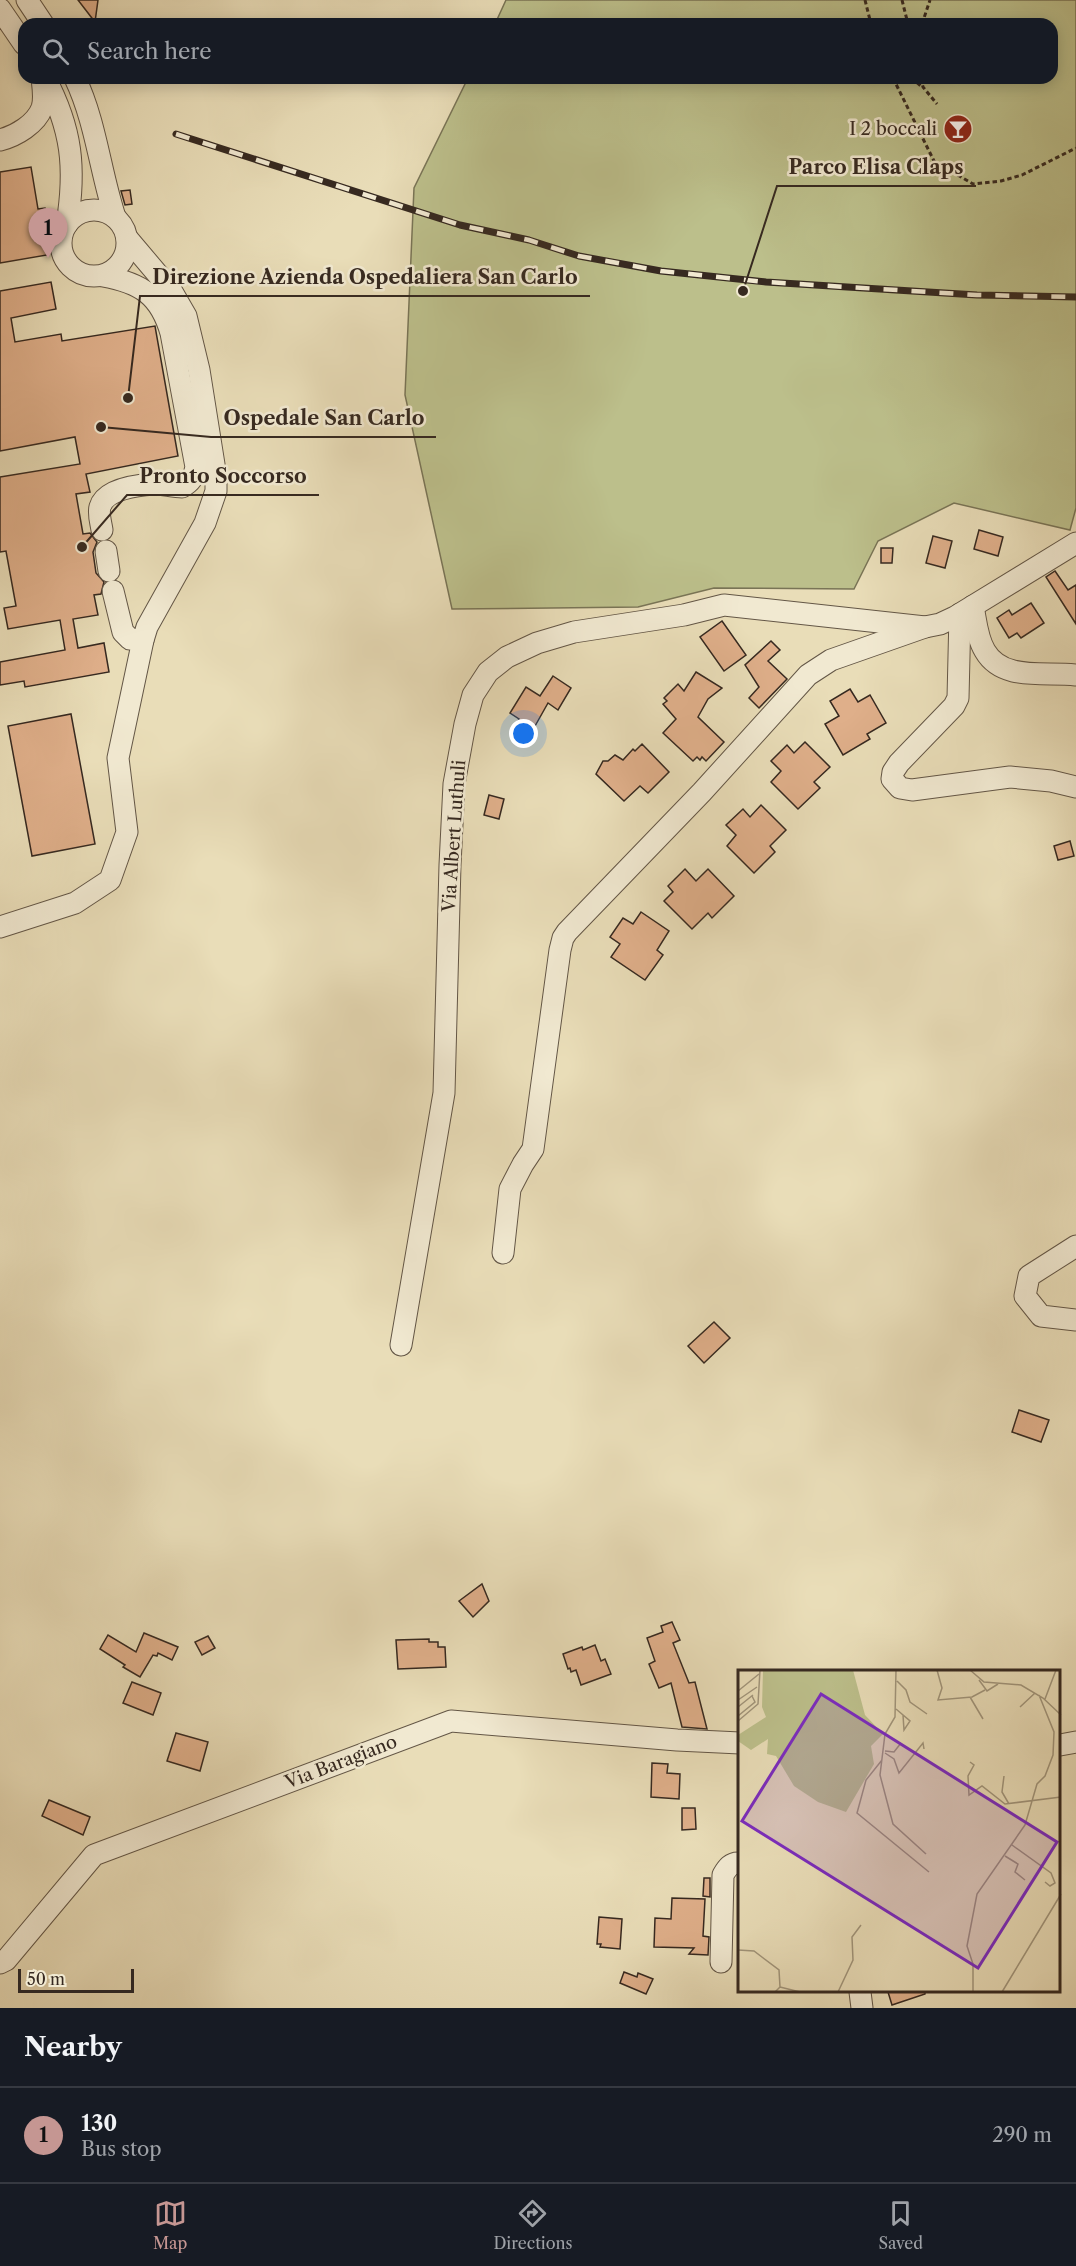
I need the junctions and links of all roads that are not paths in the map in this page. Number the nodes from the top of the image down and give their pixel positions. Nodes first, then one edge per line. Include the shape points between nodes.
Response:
1 (27, 0) edge
2 (0, 9) edge
3 (39, 18) edge
4 (18, 35) edge
5 (43, 84) edge
6 (47, 84) edge
7 (78, 84) edge
8 (0, 140) edge
9 (115, 217) junction
10 (66, 224) junction
11 (127, 238) junction
12 (103, 276) junction
13 (1076, 543) edge
14 (967, 610) junction
15 (924, 627) junction
16 (143, 640) junction
17 (1076, 675) edge
18 (1076, 788) edge
19 (0, 927) edge
20 (1076, 1246) edge
21 (503, 1252) dead end
22 (1076, 1320) edge
23 (402, 1345) dead end
24 (1076, 1742) edge
25 (738, 1743) edge
26 (1061, 1745) edge
27 (738, 1863) edge
28 (722, 1962) dead end
29 (0, 1964) edge
30 (860, 1993) edge
31 (862, 2008) edge

1 - 3 street
2 - 4 street
5 - 8 street via 42,108 14,136
6 - 10 street via 56,100 72,159 72,194
7 - 9 street
9 - 10 street via 91,210
9 - 11 street
10 - 12 street via 61,240 66,261 84,275
11 - 12 street via 123,260
11 - 16 street via 171,290 186,316 199,369 216,477 208,516
12 - 16 street via 137,286 165,313 196,467 195,476 182,487 139,486 104,499 99,509 123,632 130,639
13 - 14 street, Via Albert Luthuli
14 - 15 street, Via Albert Luthuli via 940,624
14 - 17 street via 984,650 1001,668
14 - 18 street via 958,698 899,764 892,779 900,788 912,790 1010,777
15 - 21 street, Via Albert Luthuli via 831,660 808,675 563,938 533,1149 510,1189
15 - 23 street, Via Albert Luthuli via 724,605 574,632 537,643 507,657 488,672 473,695 454,784 444,1093
16 - 19 street via 118,758 127,832 110,880 75,903
20 - 22 street via 1029,1276 1025,1296 1041,1316
24 - 26 street
25 - 29 street, Via Baragiano via 451,1721 94,1855
27 - 28 street via 723,1875
30 - 31 street

